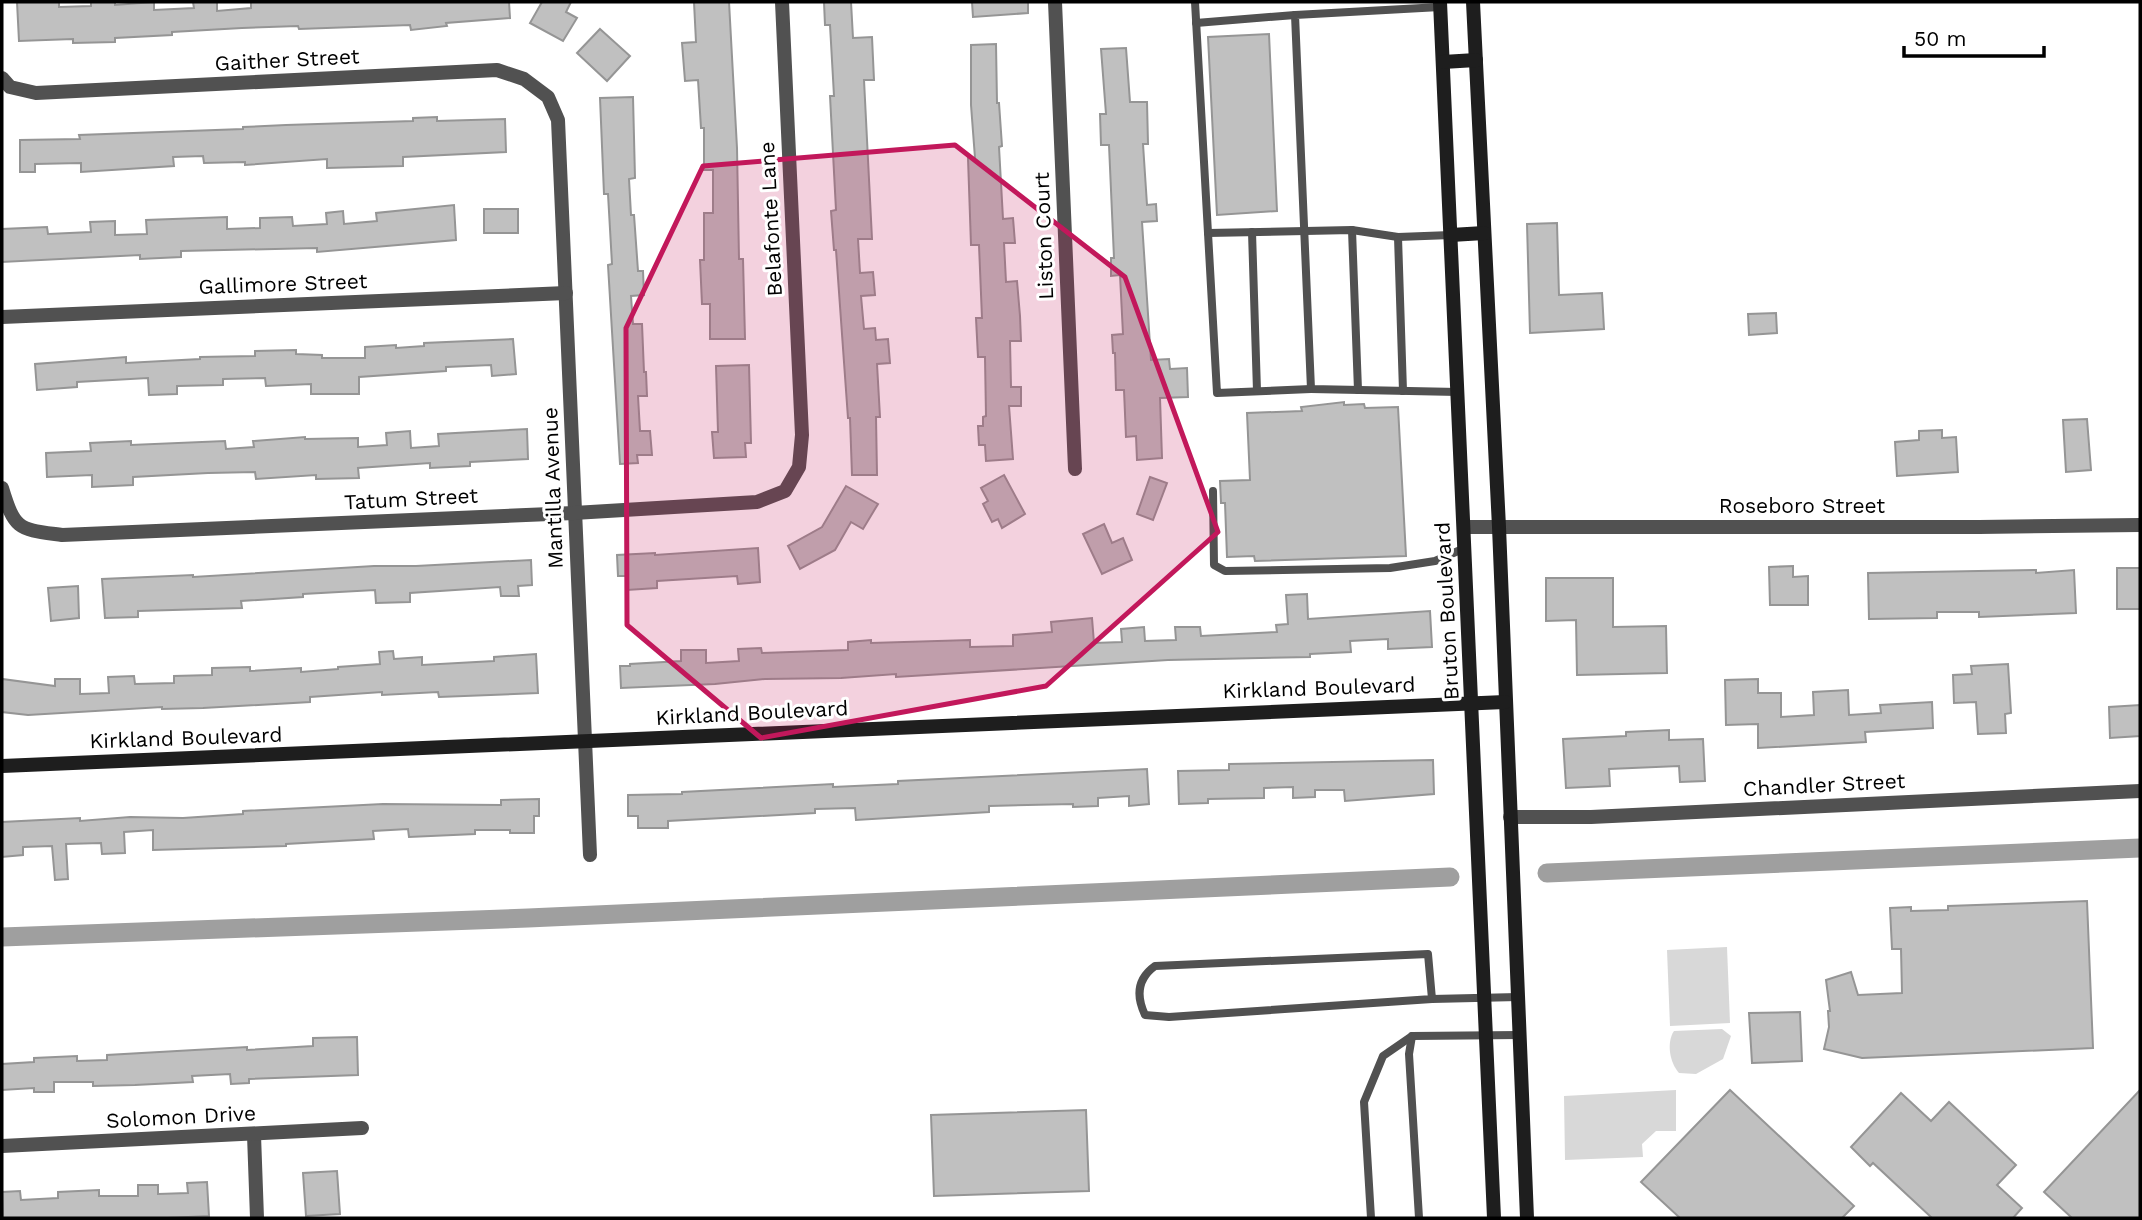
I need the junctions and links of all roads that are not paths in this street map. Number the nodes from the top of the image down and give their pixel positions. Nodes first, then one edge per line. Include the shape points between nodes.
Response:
1 (782, 2) edge
2 (1055, 2) edge
3 (1195, 2) edge
4 (1473, 2) edge
5 (1440, 4) edge
6 (1296, 16) junction
7 (1196, 23) junction
8 (1476, 60) junction
9 (1443, 62) junction
10 (2, 78) edge
11 (558, 120) joint
12 (1352, 230) junction
13 (1305, 231) junction
14 (1252, 232) junction
15 (1208, 233) junction
16 (1484, 233) junction
17 (1451, 235) junction
18 (1398, 237) junction
19 (566, 293) junction
20 (2, 317) edge
21 (1311, 389) junction
22 (1358, 390) junction
23 (1257, 391) junction
24 (1403, 391) junction
25 (1458, 392) junction
26 (802, 435) joint
27 (1075, 469) dead end
28 (2, 488) edge
29 (1213, 491) dead end
30 (574, 513) junction
31 (2140, 525) edge
32 (1464, 527) junction
33 (1499, 527) junction
34 (1465, 548) junction
35 (1505, 702) junction
36 (1473, 703) junction
37 (584, 742) junction
38 (2, 766) edge
39 (2140, 791) edge
40 (1510, 817) junction
41 (590, 855) dead end
42 (1517, 997) junction
43 (1485, 998) junction
44 (1432, 999) junction
45 (1519, 1035) junction
46 (1412, 1036) junction
47 (1487, 1036) junction
48 (362, 1128) dead end
49 (254, 1135) junction
50 (2, 1146) edge
51 (257, 1218) edge
52 (1371, 1218) edge
53 (1419, 1218) edge
54 (1494, 1218) edge
55 (1527, 1218) edge

1 - 26 street, Belafonte Lane
2 - 27 street, Liston Court
3 - 7 lane
4 - 8 street
5 - 6 lane
5 - 9 street, Bruton Boulevard
6 - 7 lane
6 - 13 lane
7 - 15 lane
8 - 9 street
8 - 16 street
9 - 17 street, Bruton Boulevard
10 - 11 street, Gaither Street via 10,87 37,93 497,70 524,79 548,97
11 - 19 street, Mantilla Avenue
12 - 13 lane
12 - 18 lane
12 - 22 lane
13 - 14 lane
13 - 21 lane
14 - 15 lane
14 - 23 lane
15 - 23 lane via 1217,393
16 - 17 street
16 - 33 street
17 - 18 lane
17 - 25 street, Bruton Boulevard
18 - 24 lane
19 - 20 street, Gallimore Street
19 - 30 street, Mantilla Avenue
21 - 22 lane
21 - 23 lane
22 - 24 lane
24 - 25 lane
25 - 32 street, Bruton Boulevard
26 - 30 street, Tatum Street via 799,467 785,491 757,502
28 - 30 street, Tatum Street via 11,517 28,530 62,535
29 - 34 lane via 1214,565 1224,571 1390,568 1435,561
30 - 37 street, Mantilla Avenue
31 - 33 street, Roseboro Street
32 - 33 street, Roseboro Street
32 - 34 street, Bruton Boulevard
33 - 35 street
34 - 36 street, Bruton Boulevard
35 - 36 street, Kirkland Boulevard
35 - 40 street
36 - 37 street, Kirkland Boulevard
36 - 43 street, Bruton Boulevard
37 - 38 street, Kirkland Boulevard
37 - 41 street, Mantilla Avenue
39 - 40 street, Chandler Street
40 - 42 street
42 - 43 lane
42 - 45 street
43 - 44 lane
43 - 47 street, Bruton Boulevard
44 - 44 lane via 1428,954 1155,965 1138,989 1144,1015 1169,1017
45 - 47 lane
45 - 55 street
46 - 47 lane
46 - 52 lane via 1383,1056 1364,1102
46 - 53 lane via 1409,1054
47 - 54 street, Bruton Boulevard
48 - 49 street, Solomon Drive
49 - 50 street, Solomon Drive
49 - 51 street

